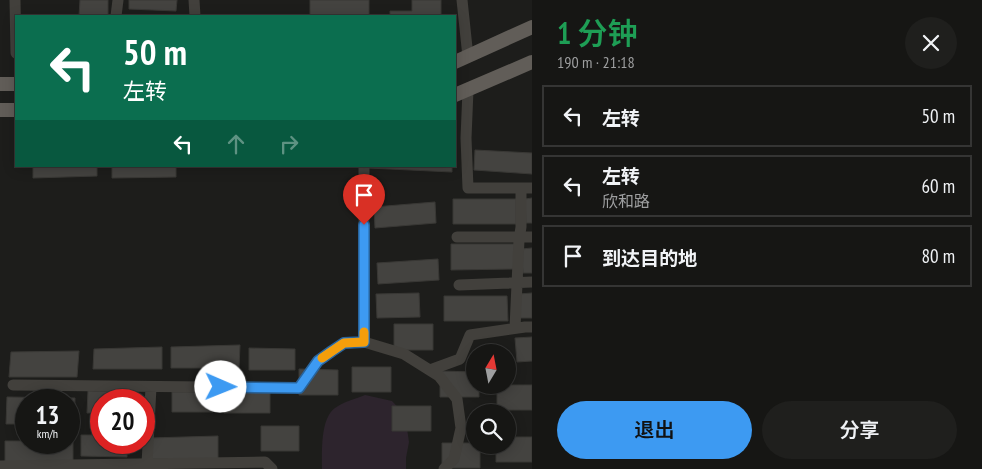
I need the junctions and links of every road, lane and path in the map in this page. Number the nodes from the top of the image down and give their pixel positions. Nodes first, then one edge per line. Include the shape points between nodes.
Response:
1 (15, 0) edge
2 (118, 0) edge
3 (194, 0) edge
4 (462, 0) edge
5 (15, 15) edge
6 (116, 15) edge
7 (195, 15) edge
8 (532, 27) edge
9 (468, 57) junction
10 (456, 62) edge
11 (532, 62) edge
12 (0, 84) edge
13 (15, 84) edge
14 (461, 92) edge
15 (0, 110) edge
16 (15, 110) edge
17 (364, 167) edge
18 (527, 188) edge
19 (458, 237) dead end
20 (519, 237) junction
21 (532, 237) edge
22 (532, 282) edge
23 (517, 283) junction
24 (459, 285) dead end
25 (532, 327) edge
26 (515, 328) junction
27 (364, 342) junction
28 (430, 370) junction
29 (13, 385) dead end
30 (151, 387) junction
31 (147, 464) junction
32 (0, 466) edge
33 (198, 466) edge
34 (272, 469) edge
35 (444, 469) edge

1 - 5 street
2 - 6 street
3 - 7 street
4 - 9 street
8 - 9 main road
9 - 10 main road
11 - 14 main road
12 - 13 main road
14 - 18 street via 468,188
15 - 16 main road
17 - 27 street
18 - 20 street
19 - 20 street
20 - 21 street
20 - 23 street
22 - 23 street
23 - 24 street
23 - 26 street
25 - 26 street
26 - 28 street via 470,335 460,360
27 - 28 street via 404,354
27 - 30 street via 344,343 332,351 318,361 299,388
28 - 35 street via 457,399 461,428 454,458
29 - 30 street
30 - 31 street
31 - 32 street
31 - 33 street
33 - 34 street via 265,462

